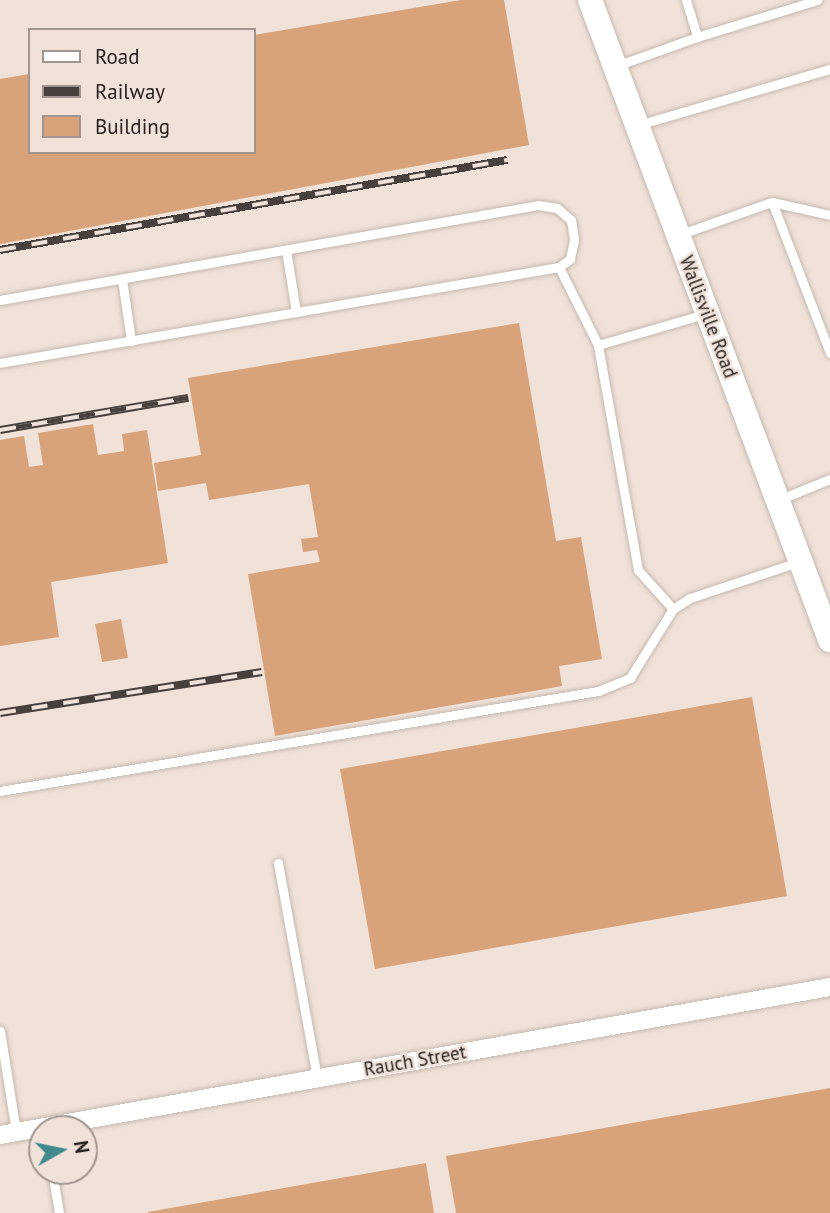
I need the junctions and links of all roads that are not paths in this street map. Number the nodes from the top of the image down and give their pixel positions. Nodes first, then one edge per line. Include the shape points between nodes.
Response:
1 (590, 0) edge
2 (686, 0) edge
3 (817, 0) edge
4 (697, 37) junction
5 (615, 67) junction
6 (830, 69) edge
7 (637, 126) junction
8 (772, 202) junction
9 (830, 215) edge
10 (677, 235) junction
11 (286, 250) junction
12 (559, 267) junction
13 (122, 279) junction
14 (0, 300) edge
15 (296, 312) junction
16 (707, 314) junction
17 (131, 341) junction
18 (598, 345) junction
19 (830, 353) edge
20 (0, 363) edge
21 (830, 480) edge
22 (777, 500) junction
23 (800, 561) junction
24 (673, 609) junction
25 (829, 639) edge
26 (0, 790) edge
27 (278, 863) dead end
28 (830, 986) edge
29 (0, 1031) edge
30 (317, 1078) junction
31 (98, 1118) edge
32 (28, 1130) edge
33 (8, 1133) edge
34 (54, 1185) edge
35 (59, 1213) edge

1 - 5 main road, Wallisville Road
2 - 4 lane
3 - 4 lane
4 - 5 lane
5 - 7 main road, Wallisville Road
6 - 7 lane
7 - 10 main road, Wallisville Road
8 - 9 lane
8 - 10 lane
8 - 19 lane
10 - 16 main road, Wallisville Road
11 - 12 lane via 538,205 557,208 571,220 574,240 570,259
11 - 13 lane
11 - 15 lane
12 - 15 lane
12 - 18 lane
13 - 14 lane
13 - 17 lane
15 - 17 lane
16 - 18 lane
16 - 22 main road, Wallisville Road
17 - 20 lane
18 - 24 lane via 638,570
21 - 22 lane
22 - 23 main road, Wallisville Road
23 - 24 lane via 690,598
23 - 25 main road, Wallisville Road
24 - 26 lane via 630,678 598,691
27 - 30 lane
28 - 30 street, Rauch Street
29 - 33 lane
30 - 31 street, Rauch Street
32 - 33 street, Rauch Street
34 - 35 lane

